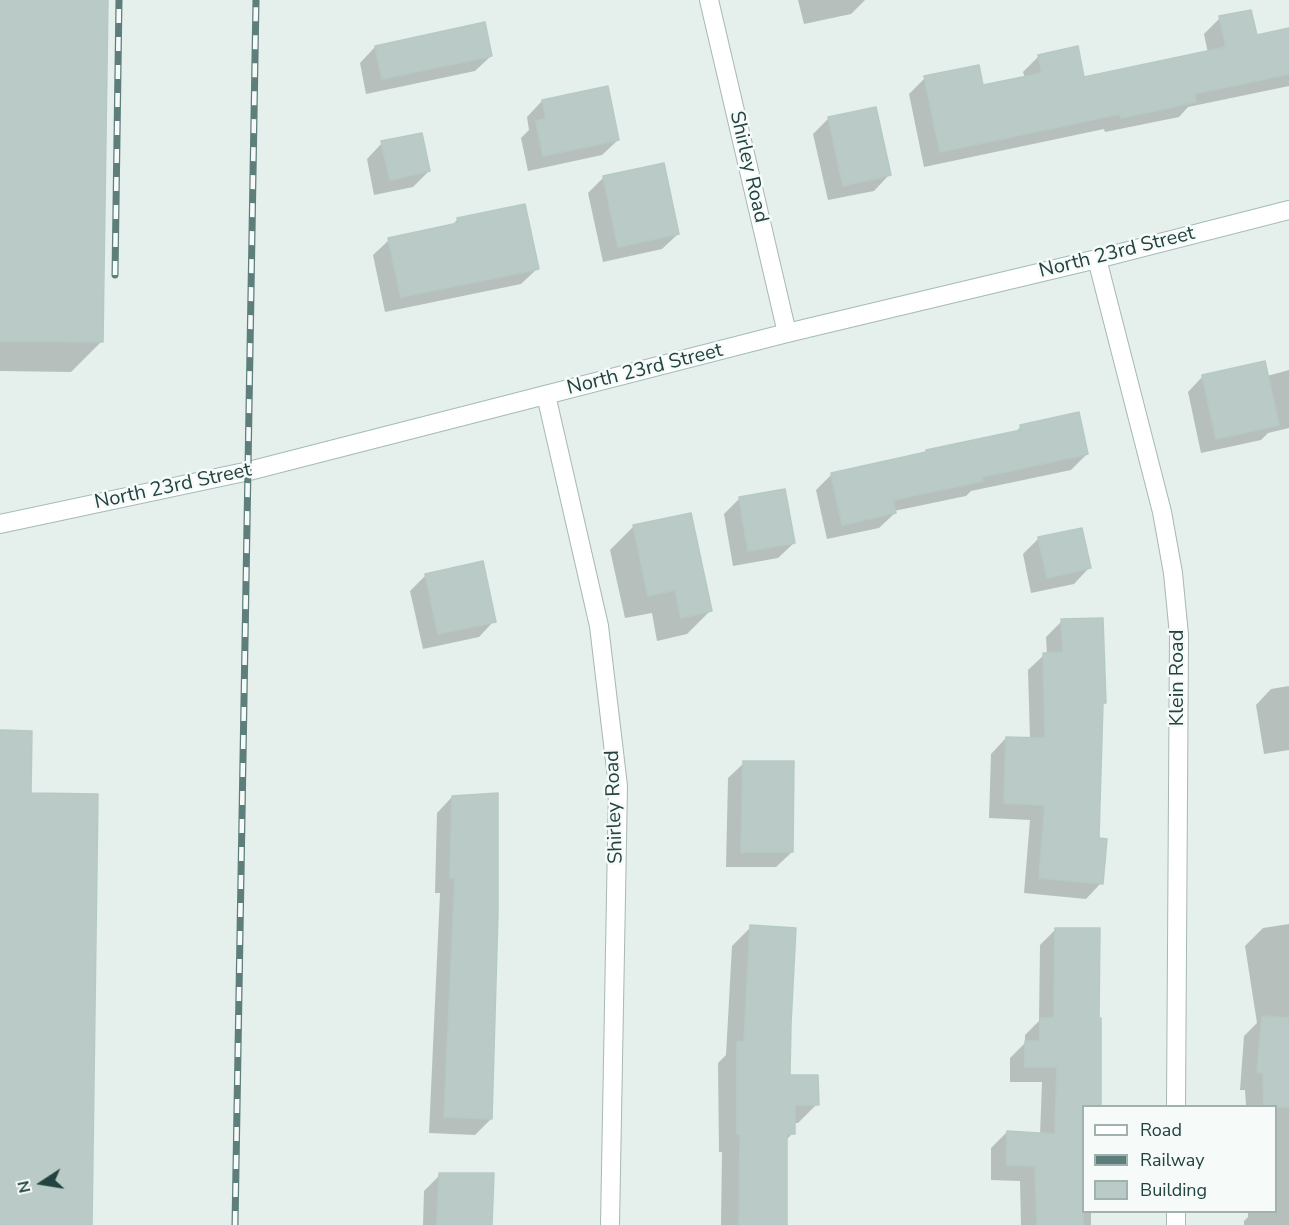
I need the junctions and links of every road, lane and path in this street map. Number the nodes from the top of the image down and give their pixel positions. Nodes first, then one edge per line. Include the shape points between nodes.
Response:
1 (708, 0) edge
2 (1289, 210) edge
3 (1097, 259) junction
4 (787, 333) junction
5 (546, 395) junction
6 (0, 524) edge
7 (1176, 1105) edge
8 (610, 1225) edge

1 - 4 street, Shirley Road
2 - 3 street, North 23rd Street
3 - 4 street, North 23rd Street
3 - 7 street, Klein Road via 1162,512 1179,635
4 - 5 street, North 23rd Street
5 - 6 street, North 23rd Street via 249,471
5 - 8 street, Shirley Road via 599,626 618,786

